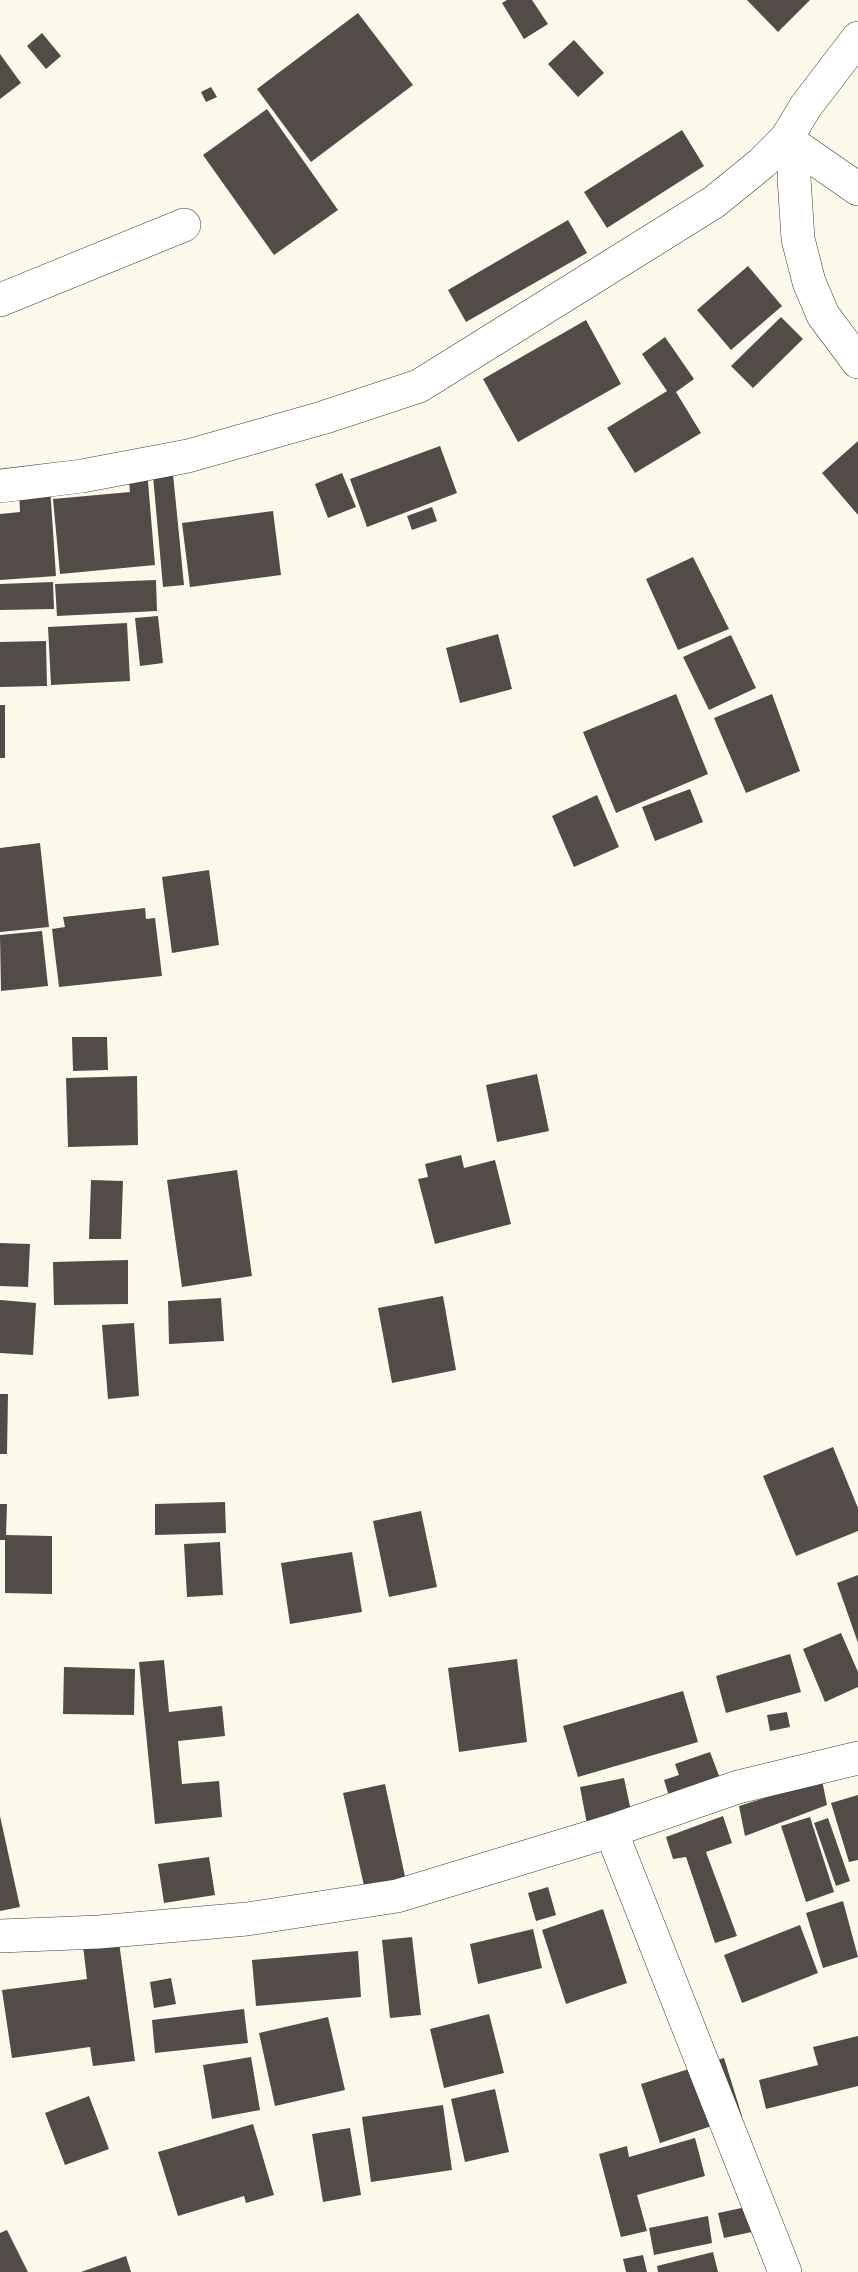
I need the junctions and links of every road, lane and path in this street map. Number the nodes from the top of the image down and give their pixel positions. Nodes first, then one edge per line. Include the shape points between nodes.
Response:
1 (858, 38) edge
2 (790, 142) junction
3 (858, 189) edge
4 (184, 225) dead end
5 (0, 300) edge
6 (858, 362) edge
7 (0, 486) edge
8 (858, 1758) edge
9 (611, 1831) junction
10 (0, 1936) edge
11 (785, 2272) edge

1 - 2 street via 806,106
2 - 3 street
2 - 6 street via 798,239 809,282 823,315
2 - 7 street via 714,202 419,386 188,456 82,476
4 - 5 street
8 - 9 street via 738,1787
9 - 10 street via 397,1896 247,1919
9 - 11 street

